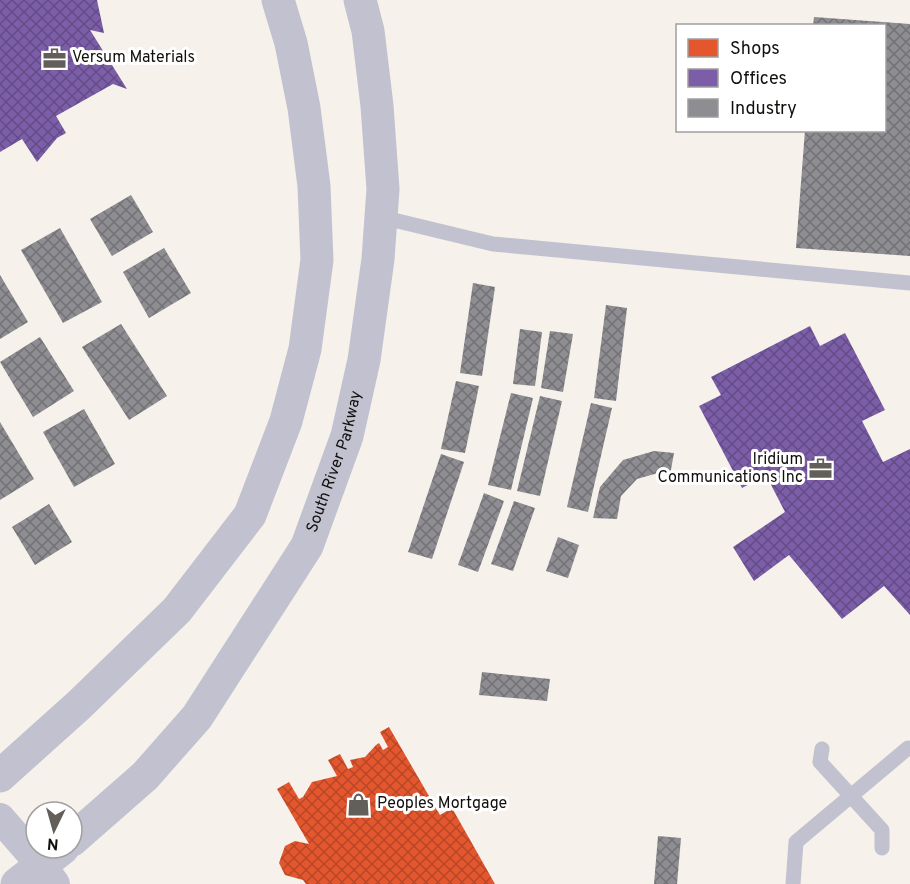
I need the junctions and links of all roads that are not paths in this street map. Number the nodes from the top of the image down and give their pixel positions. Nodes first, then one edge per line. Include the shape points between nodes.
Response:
1 (278, 0) edge
2 (360, 0) edge
3 (381, 217) junction
4 (910, 283) edge
5 (908, 748) dead end
6 (822, 749) dead end
7 (0, 776) edge
8 (851, 796) junction
9 (0, 818) edge
10 (84, 829) edge
11 (882, 848) dead end
12 (44, 870) edge
13 (792, 884) edge

1 - 7 street via 304,108 314,186 317,260 305,349 286,421 250,514 177,610
2 - 3 street, South River Parkway via 377,106 383,189
3 - 4 lane via 493,244
3 - 10 street, South River Parkway via 364,360 347,436 307,546 197,717 145,776
5 - 8 lane
6 - 8 lane via 820,762
8 - 11 lane via 882,830
8 - 13 lane via 796,842
9 - 12 street

